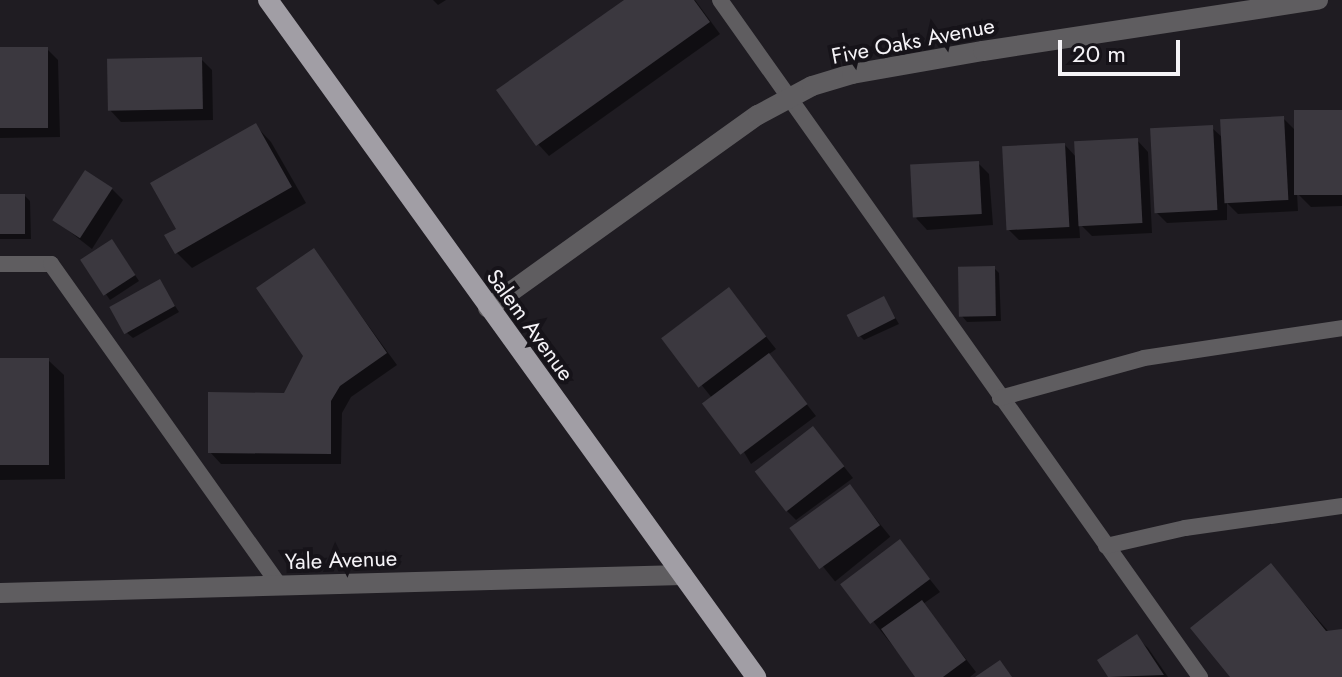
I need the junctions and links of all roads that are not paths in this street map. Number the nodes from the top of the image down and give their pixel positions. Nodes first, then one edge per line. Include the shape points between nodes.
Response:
1 (268, 0) edge
2 (720, 0) edge
3 (1318, 0) edge
4 (787, 99) junction
5 (0, 264) edge
6 (488, 308) junction
7 (1342, 328) edge
8 (1000, 398) junction
9 (1342, 506) edge
10 (1106, 546) junction
11 (683, 575) junction
12 (280, 586) junction
13 (0, 593) edge
14 (756, 677) edge
15 (1200, 677) edge

1 - 6 main road, Salem Avenue
2 - 4 lane
3 - 4 street, Five Oaks Avenue via 852,74
4 - 6 street, Five Oaks Avenue
4 - 8 lane
5 - 12 lane via 51,264
6 - 11 main road, Salem Avenue
7 - 8 lane via 1144,358
8 - 10 lane
9 - 10 lane via 1185,528
10 - 15 lane
11 - 12 street, Yale Avenue
11 - 14 main road, Salem Avenue
12 - 13 street, Yale Avenue

